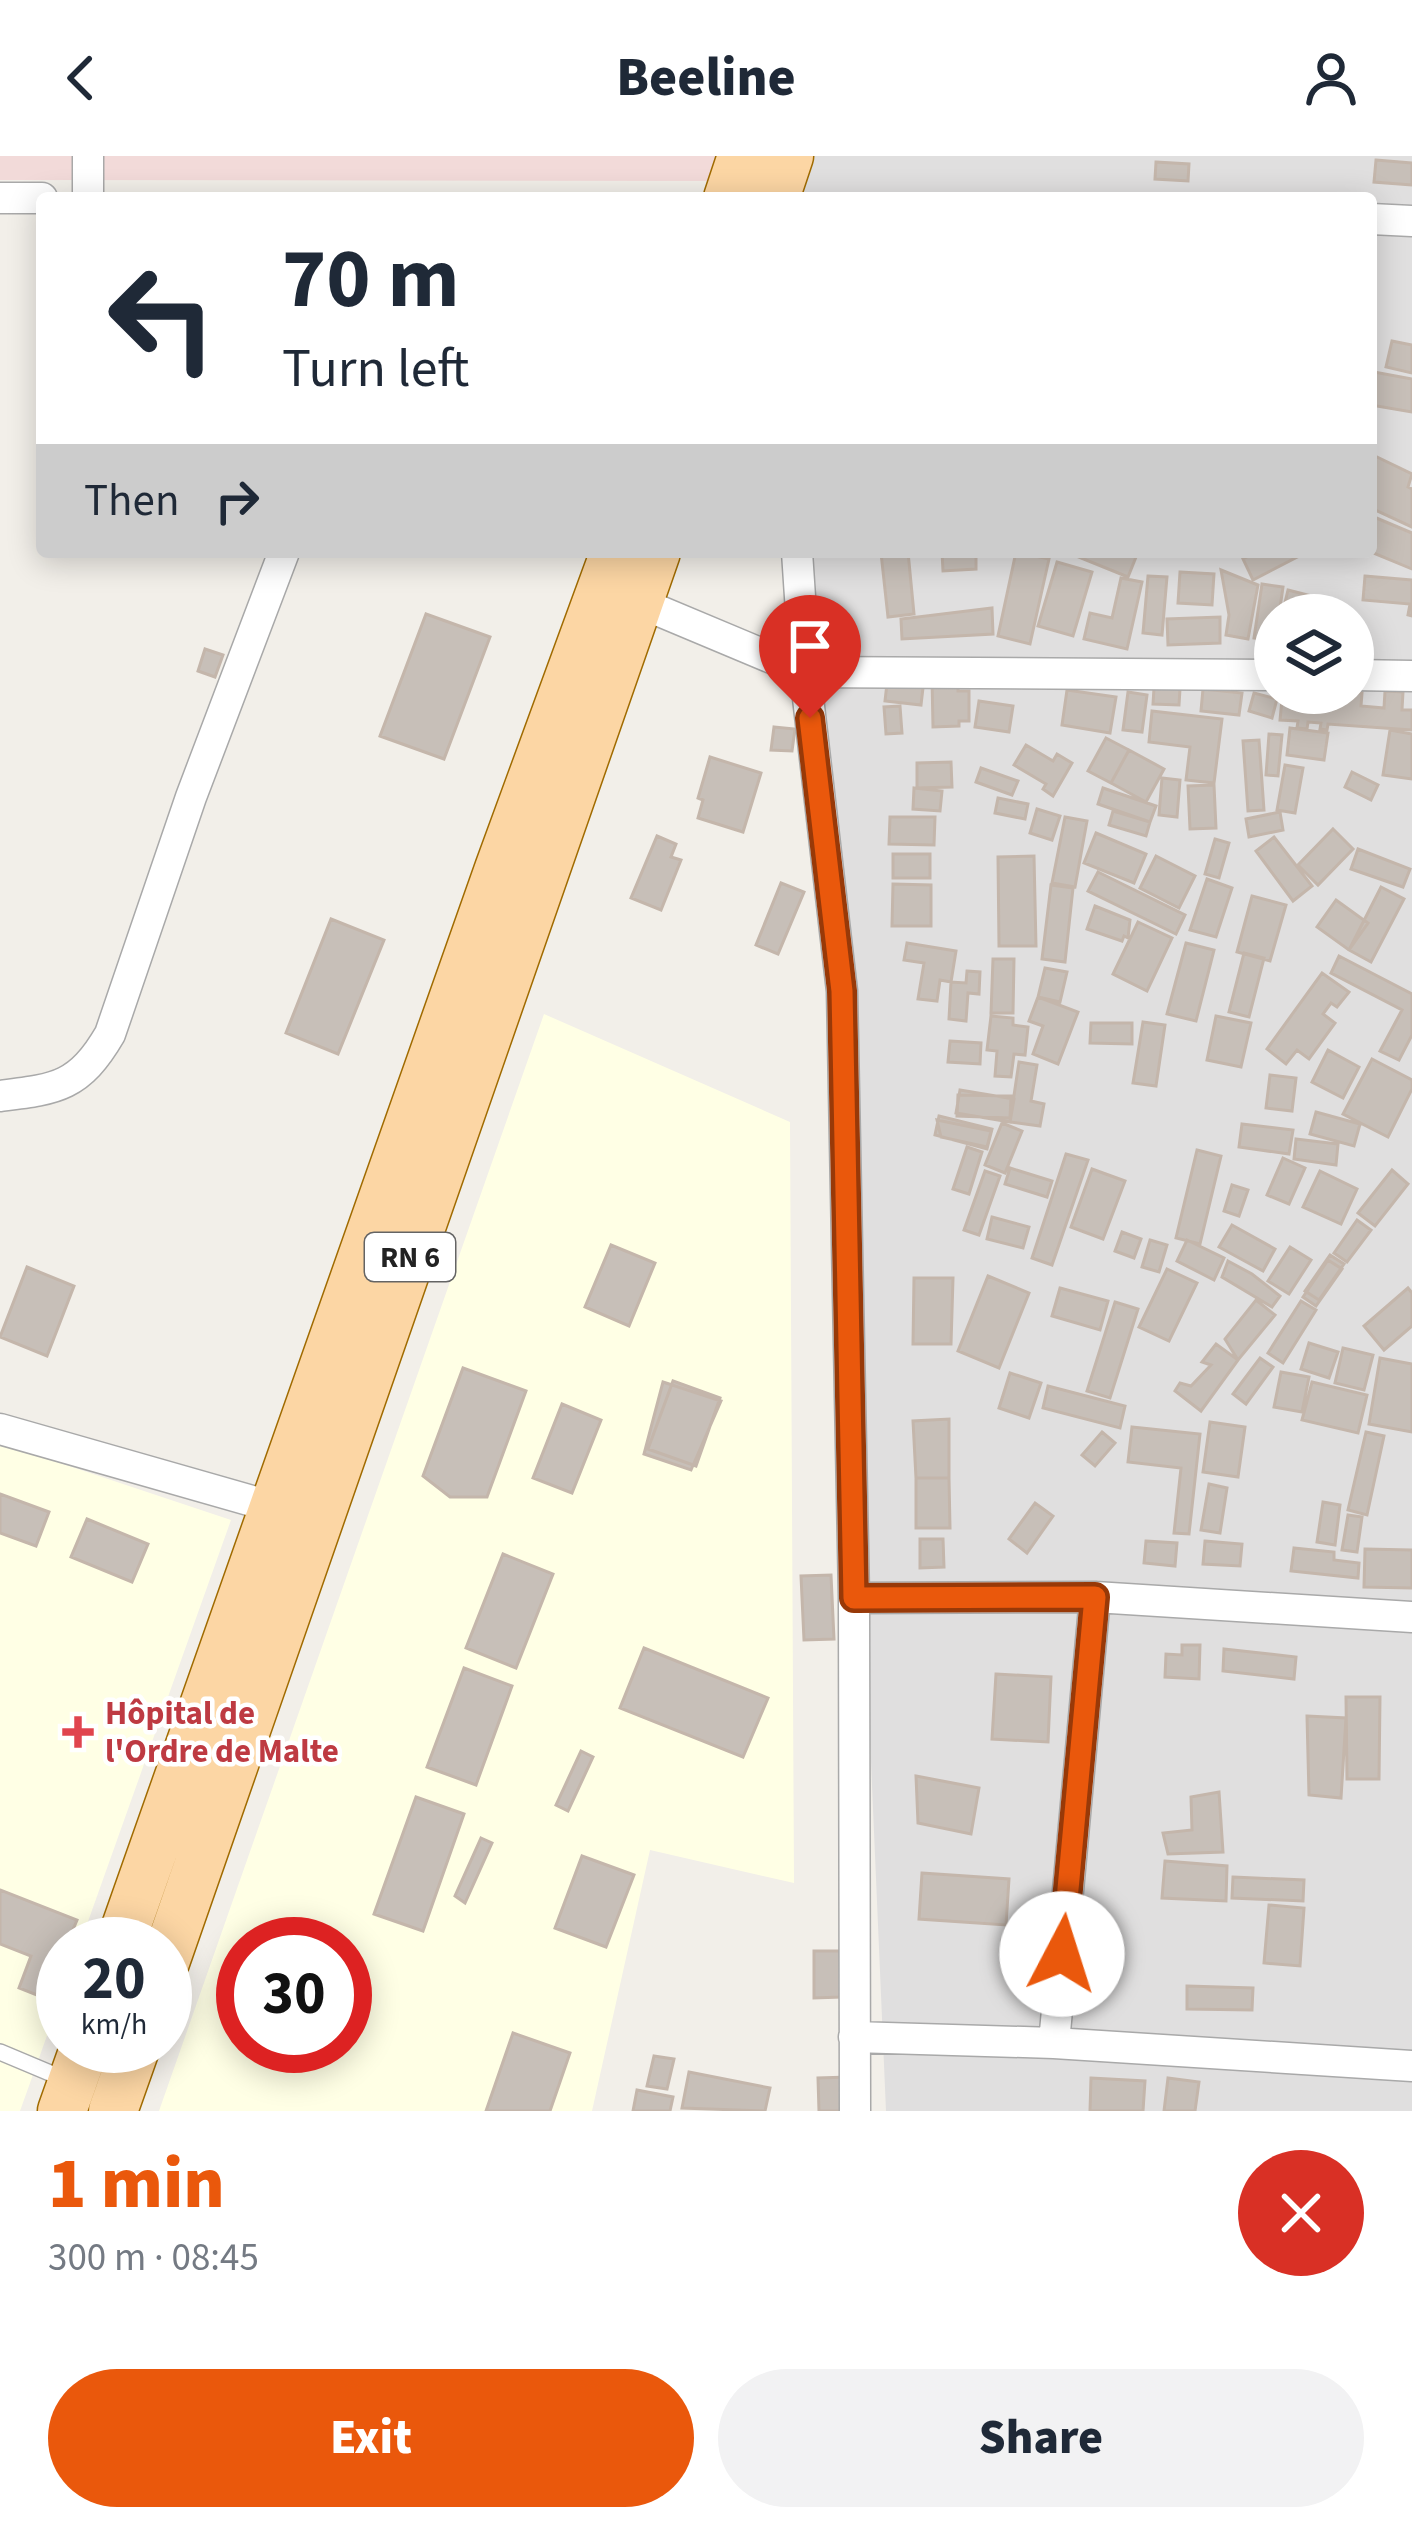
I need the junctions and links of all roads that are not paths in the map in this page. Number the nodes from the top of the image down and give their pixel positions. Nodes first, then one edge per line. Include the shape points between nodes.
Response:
1 (88, 156) edge
2 (742, 156) edge
3 (789, 156) edge
4 (88, 192) edge
5 (730, 192) edge
6 (777, 192) edge
7 (0, 198) edge
8 (36, 198) edge
9 (1377, 219) edge
10 (1412, 220) edge
11 (282, 558) edge
12 (647, 558) edge
13 (796, 558) edge
14 (620, 576) edge
15 (805, 672) junction
16 (1254, 675) edge
17 (1374, 676) edge
18 (1412, 676) edge
19 (0, 1096) edge
20 (0, 1429) edge
21 (273, 1507) junction
22 (1095, 1597) junction
23 (854, 1598) junction
24 (1412, 1617) edge
25 (129, 1917) edge
26 (180, 1917) edge
27 (854, 2037) junction
28 (1054, 2043) junction
29 (0, 2053) edge
30 (1412, 2066) edge
31 (126, 2073) edge
32 (73, 2080) edge
33 (112, 2111) edge
34 (855, 2111) edge

1 - 4 street
2 - 5 main road
3 - 6 main road
7 - 8 street
9 - 10 street
11 - 19 street via 110,1034 76,1079
12 - 14 main road, RN 6
13 - 15 street
14 - 15 street
14 - 21 main road, RN 6
14 - 26 main road, RN 6
15 - 16 street
15 - 23 street via 842,991
17 - 18 street
20 - 21 street
21 - 25 main road, RN 6
22 - 23 street
22 - 24 street
22 - 28 street
23 - 27 street
27 - 28 street
27 - 34 street
28 - 30 street
29 - 32 lane
31 - 33 main road

